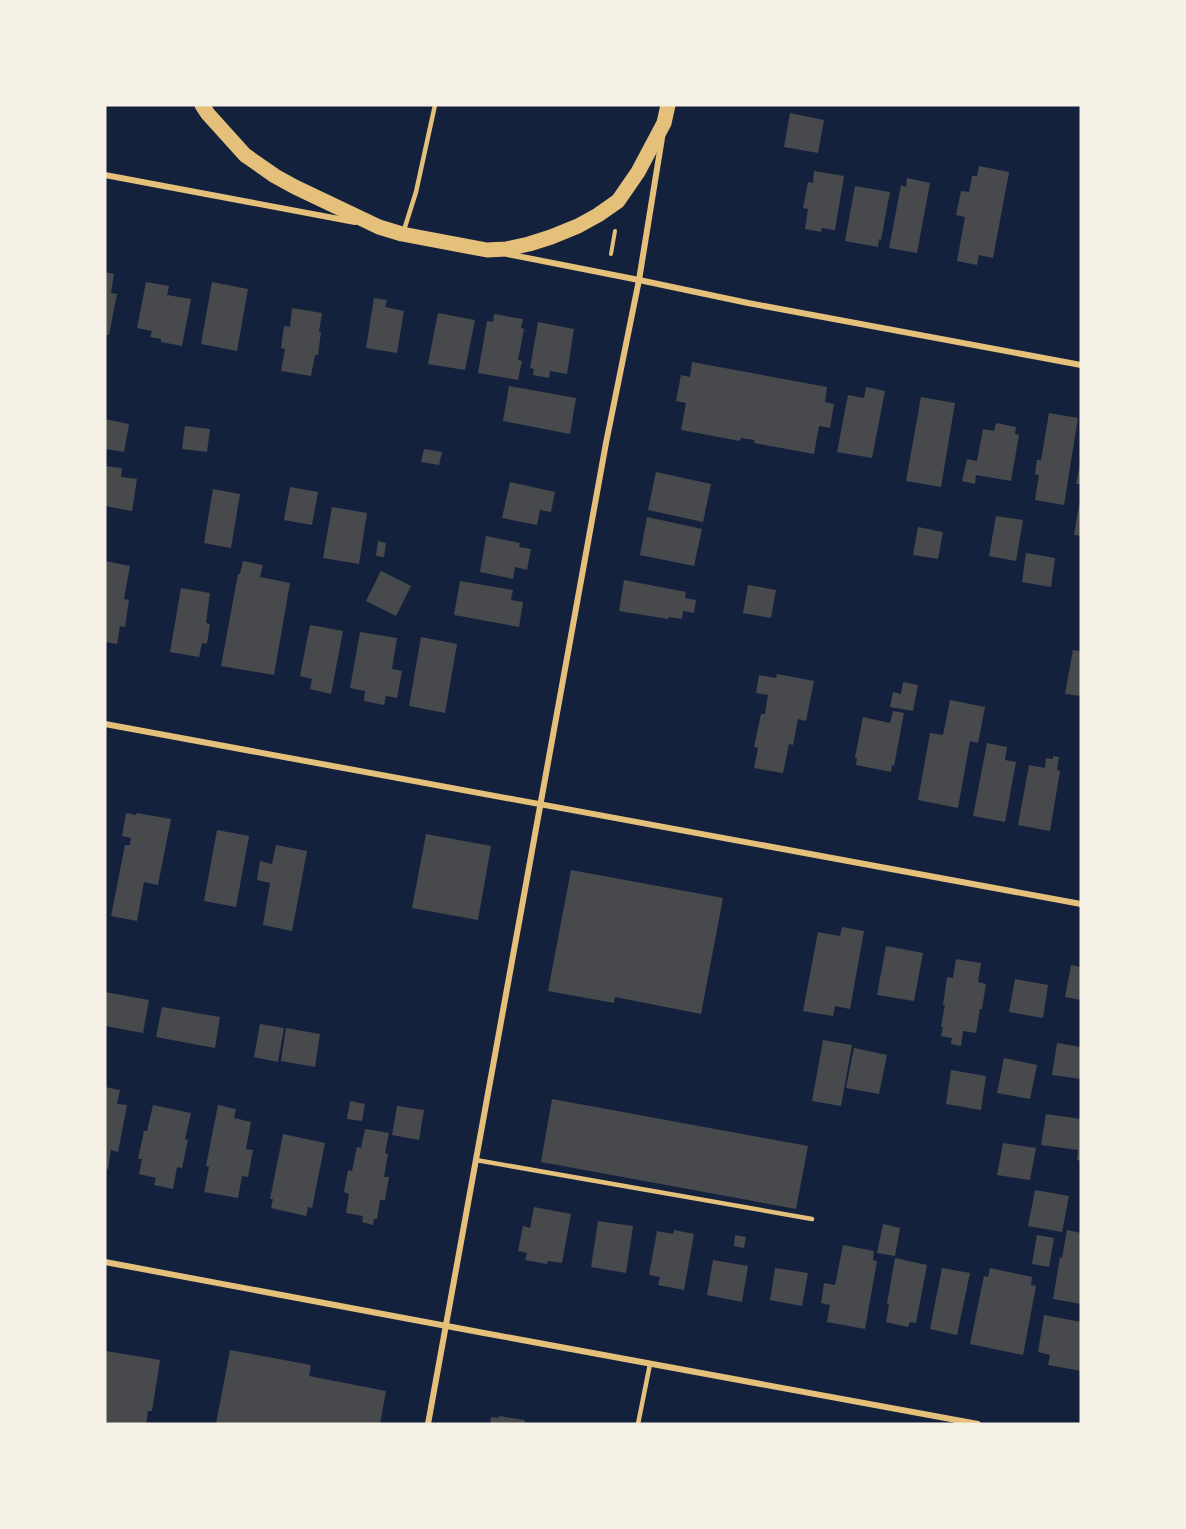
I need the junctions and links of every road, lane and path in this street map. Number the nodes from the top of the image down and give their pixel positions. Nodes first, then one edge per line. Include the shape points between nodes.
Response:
1 (202, 105) edge
2 (435, 105) edge
3 (668, 105) edge
4 (664, 123) junction
5 (105, 175) edge
6 (379, 227) junction
7 (623, 231) dead end
8 (402, 234) junction
9 (487, 250) junction
10 (611, 254) dead end
11 (639, 280) junction
12 (1081, 365) edge
13 (105, 724) edge
14 (541, 805) junction
15 (1081, 904) edge
16 (476, 1160) junction
17 (812, 1219) dead end
18 (105, 1262) edge
19 (446, 1326) junction
20 (651, 1364) junction
21 (428, 1424) edge
22 (638, 1424) edge
23 (978, 1424) edge

1 - 6 main road via 245,155 275,176
2 - 8 lane via 416,192
3 - 4 main road
4 - 9 main road via 618,201 578,226 530,244
4 - 11 street
5 - 6 street
6 - 8 main road
7 - 10 path via 615,230
8 - 9 main road
9 - 11 street
11 - 12 street
11 - 14 street
13 - 14 street
14 - 15 street
14 - 16 street
16 - 17 lane
16 - 19 street
18 - 19 street
19 - 20 street
19 - 21 street
20 - 22 lane
20 - 23 street

